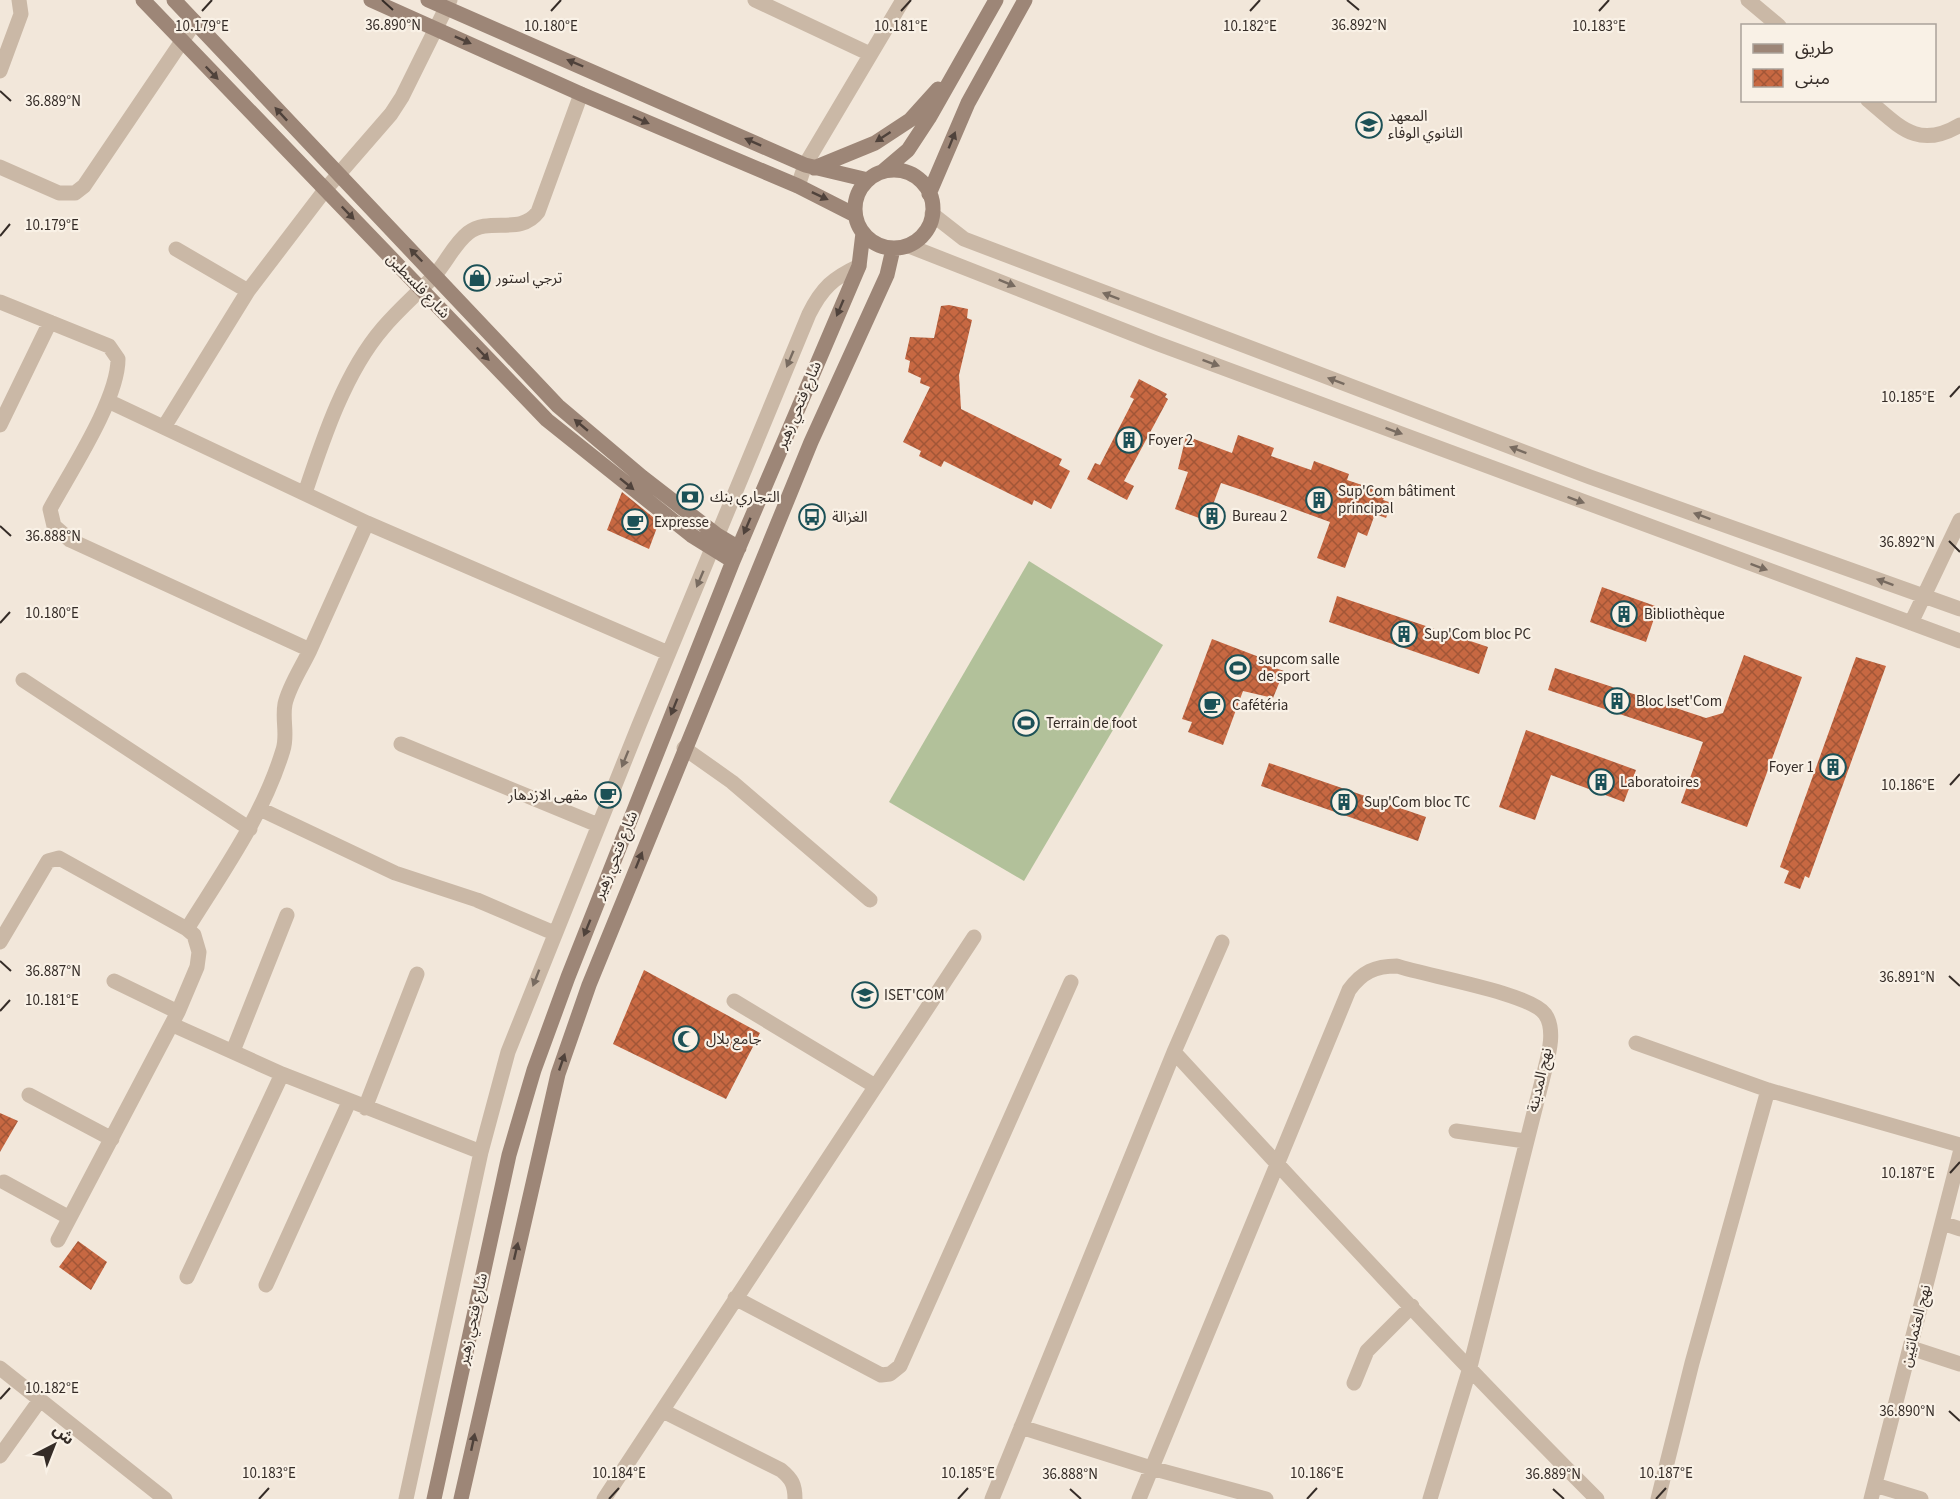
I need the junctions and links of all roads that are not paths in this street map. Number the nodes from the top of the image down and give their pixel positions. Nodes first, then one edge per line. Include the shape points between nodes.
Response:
1 (19, 0) edge
2 (143, 0) edge
3 (174, 0) edge
4 (370, 0) edge
5 (428, 0) edge
6 (755, 0) edge
7 (903, 0) edge
8 (996, 0) edge
9 (1025, 0) edge
10 (1748, 0) edge
11 (448, 4) edge
12 (195, 22) junction
13 (1777, 24) edge
14 (437, 29) junction
15 (182, 42) junction
16 (870, 54) junction
17 (956, 69) junction
18 (0, 71) edge
19 (581, 94) junction
20 (1870, 102) edge
21 (1960, 124) edge
22 (809, 166) junction
23 (0, 167) edge
24 (339, 174) junction
25 (875, 176) junction
26 (798, 186) junction
27 (326, 190) junction
28 (929, 194) junction
29 (855, 214) junction
30 (932, 214) junction
31 (862, 233) junction
32 (909, 246) junction
33 (176, 249) dead end
34 (893, 249) junction
35 (859, 266) junction
36 (435, 275) junction
37 (420, 289) junction
38 (248, 291) junction
39 (0, 302) edge
40 (50, 321) junction
41 (108, 401) junction
42 (0, 425) edge
43 (164, 427) junction
44 (305, 493) junction
45 (1960, 520) edge
46 (367, 522) junction
47 (715, 542) junction
48 (736, 554) junction
49 (1923, 595) junction
50 (1960, 609) edge
51 (1911, 623) junction
52 (1960, 641) edge
53 (310, 650) junction
54 (668, 652) junction
55 (24, 680) dead end
56 (401, 744) dead end
57 (684, 748) junction
58 (260, 809) junction
59 (598, 825) junction
60 (250, 829) junction
61 (870, 900) dead end
62 (288, 915) dead end
63 (187, 928) junction
64 (554, 933) junction
65 (974, 937) dead end
66 (0, 942) edge
67 (1222, 942) dead end
68 (417, 974) dead end
69 (114, 981) dead end
70 (1071, 981) dead end
71 (734, 1001) dead end
72 (176, 1018) junction
73 (1636, 1042) dead end
74 (233, 1051) junction
75 (1174, 1052) junction
76 (282, 1074) junction
77 (875, 1086) junction
78 (1768, 1090) junction
79 (29, 1095) dead end
80 (349, 1102) junction
81 (365, 1108) junction
82 (1456, 1131) dead end
83 (111, 1139) junction
84 (1525, 1141) junction
85 (1960, 1144) edge
86 (481, 1152) junction
87 (1960, 1153) edge
88 (1276, 1163) junction
89 (4, 1182) dead end
90 (68, 1217) junction
91 (1942, 1223) junction
92 (1960, 1229) edge
93 (58, 1240) dead end
94 (187, 1277) dead end
95 (266, 1285) dead end
96 (735, 1298) junction
97 (1412, 1306) junction
98 (1911, 1348) junction
99 (1960, 1364) edge
100 (0, 1368) edge
101 (1469, 1371) junction
102 (1354, 1383) dead end
103 (40, 1400) junction
104 (663, 1412) junction
105 (1021, 1427) junction
106 (0, 1456) edge
107 (1151, 1468) junction
108 (1873, 1492) edge
109 (165, 1499) edge
110 (406, 1499) edge
111 (434, 1499) edge
112 (461, 1499) edge
113 (604, 1499) edge
114 (795, 1499) edge
115 (992, 1499) edge
116 (1139, 1499) edge
117 (1266, 1499) edge
118 (1430, 1499) edge
119 (1597, 1499) edge
120 (1658, 1499) edge
121 (1921, 1499) edge

1 - 18 street via 21,14
2 - 15 street, شارع فلسطين
3 - 12 street, شارع فلسطين
4 - 14 street
5 - 11 street
6 - 16 street
7 - 16 street
8 - 17 street
28 -> 9 street via 968,103
10 - 13 street
11 - 14 street
22 -> 11 street
12 - 15 street
24 -> 12 street, شارع فلسطين
14 -> 19 street
14 - 24 street via 391,114
15 - 23 street via 84,186 75,193 59,193
15 -> 27 street, شارع فلسطين
16 - 22 street
17 -> 22 street via 910,120 875,143
17 - 25 street via 908,150
19 -> 26 street
19 - 36 street via 535,216 521,225 484,224 475,228 464,236
20 - 21 street via 1915,135 1943,135
22 - 25 street
22 - 26 street
24 - 27 street
36 -> 24 street, شارع فلسطين
25 - 28 street via 893,170 915,177
25 - 29 street via 860,189
26 -> 29 street
27 -> 37 street, شارع فلسطين
27 - 38 street
28 - 30 street
29 - 31 street
30 - 32 street via 924,233
49 -> 30 street via 1590,477 964,239
31 - 34 street
31 - 35 street, شارع فتحي زهير
32 - 34 street
32 -> 51 street via 1156,343
33 - 38 street
34 - 57 street, شارع فتحي زهير via 886,275 820,421
35 -> 47 street via 835,277 819,293
35 -> 48 street, شارع فتحي زهير
36 - 37 street
47 -> 36 street, شارع فلسطين via 558,406
37 - 44 street via 367,349 324,437
37 -> 47 street, شارع فلسطين via 547,420 691,535
38 - 43 street
39 - 40 street
40 - 41 street via 109,346 116,354 118,368
40 - 42 street
41 - 43 street
41 - 53 street via 50,509 54,526 70,540
43 - 44 street
44 - 46 street
45 - 49 street
46 - 53 street
46 - 54 street
47 - 48 street
47 -> 54 street
48 -> 111 street, شارع فتحي زهير via 534,1070 509,1155
49 - 50 street
49 - 51 street
51 - 52 street
53 - 58 street via 288,694 284,749
54 -> 59 street
55 - 60 street
56 - 59 street
57 - 61 street via 732,782
112 -> 57 street, شارع فتحي زهير via 558,1074 589,985
58 - 60 street
58 - 64 street via 395,873 477,900
59 - 64 street
60 - 63 street
62 - 74 street
63 - 66 street via 53,858
63 - 72 street via 194,935 199,952 197,967
64 -> 86 street via 508,1052
65 - 77 street
67 - 75 street
68 - 81 street
69 - 72 street
70 - 96 street via 900,1366 881,1375
71 - 77 street
72 - 74 street
72 - 83 street
73 - 78 street
74 - 76 street
75 - 88 street
75 - 105 street
76 - 80 street
76 - 94 street
77 - 96 street
78 - 85 street
78 - 120 street
79 - 83 street
80 - 81 street
80 - 95 street
81 - 86 street
82 - 84 street
83 - 90 street
84 - 88 street, نهج المدينة via 1549,1049 1550,1026 1546,1015 1523,1000 1397,966 1380,966 1359,976 1349,990
84 - 101 street, نهج المدينة
86 - 110 street
87 - 91 street, نهج العثمانيّين
88 - 97 street
88 - 107 street
89 - 90 street
90 - 93 street
91 - 92 street
91 - 98 street, نهج العثمانيّين
96 - 104 street
97 - 101 street
97 - 102 street via 1367,1351
98 - 99 street
98 - 108 street, نهج العثمانيّين
100 - 103 street
101 - 118 street, نهج المدينة
101 - 119 street
103 - 106 street
103 - 109 street
104 - 113 street
104 - 114 street via 782,1470 795,1487
105 - 107 street
105 - 115 street
107 - 116 street
107 - 117 street
108 - 121 street

